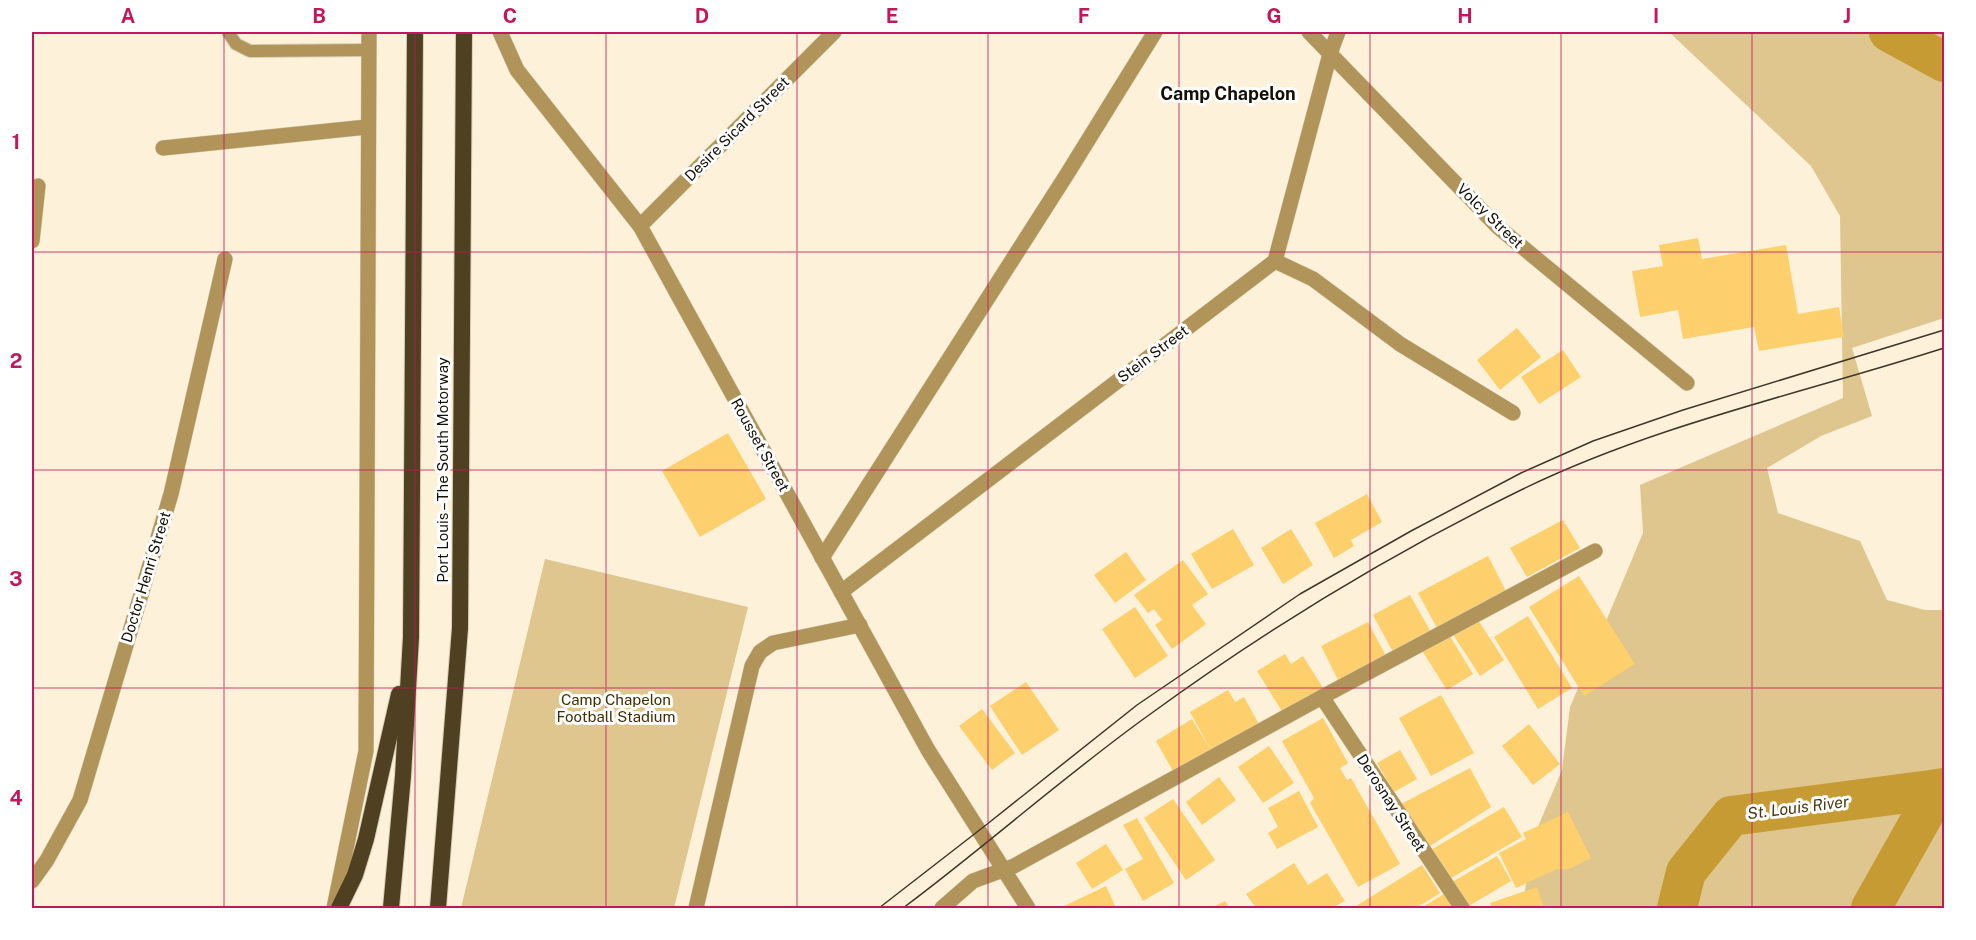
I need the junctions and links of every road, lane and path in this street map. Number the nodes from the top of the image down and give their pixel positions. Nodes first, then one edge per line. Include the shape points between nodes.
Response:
1 (228, 32) edge
2 (369, 32) edge
3 (415, 32) edge
4 (464, 32) edge
5 (500, 32) edge
6 (834, 32) edge
7 (1155, 32) edge
8 (1309, 32) edge
9 (1338, 32) edge
10 (369, 50) junction
11 (1330, 54) junction
12 (367, 127) junction
13 (163, 148) dead end
14 (38, 186) dead end
15 (640, 226) junction
16 (32, 241) edge
17 (225, 259) dead end
18 (1275, 261) junction
19 (1687, 383) dead end
20 (1513, 413) dead end
21 (1595, 551) dead end
22 (822, 558) junction
23 (842, 592) junction
24 (860, 625) junction
25 (411, 637) junction
26 (1322, 697) junction
27 (1005, 869) junction
28 (32, 881) edge
29 (337, 909) edge
30 (391, 909) edge
31 (438, 909) edge
32 (696, 909) edge
33 (942, 909) edge
34 (1028, 909) edge
35 (1462, 909) edge

1 - 10 lane via 236,44 250,51
2 - 10 street
3 - 25 highway, Port Louis – The South Motorway
4 - 31 highway, Port Louis – The South Motorway via 460,628
5 - 15 street, Rousset Street via 517,70
6 - 15 street, Desire Sicard Street
7 - 22 street
8 - 11 street, Volcy Street
9 - 11 street
10 - 12 street
11 - 18 street
11 - 19 street, Volcy Street via 1498,227
12 - 13 street
12 - 29 street via 366,751
14 - 16 street
15 - 22 street, Rousset Street
17 - 28 street, Doctor Henri Street via 171,494 80,800
18 - 20 street via 1312,279 1400,344
18 - 23 street, Stein Street
21 - 26 street
22 - 23 street, Rousset Street
23 - 24 street, Rousset Street
24 - 27 street, Rousset Street via 928,750
24 - 32 street via 772,643 760,652 752,666
25 - 29 highway via 356,875
25 - 30 highway, Port Louis – The South Motorway
26 - 27 street
26 - 35 street, Derosnay Street
27 - 33 street via 973,881
27 - 34 street, Rousset Street

